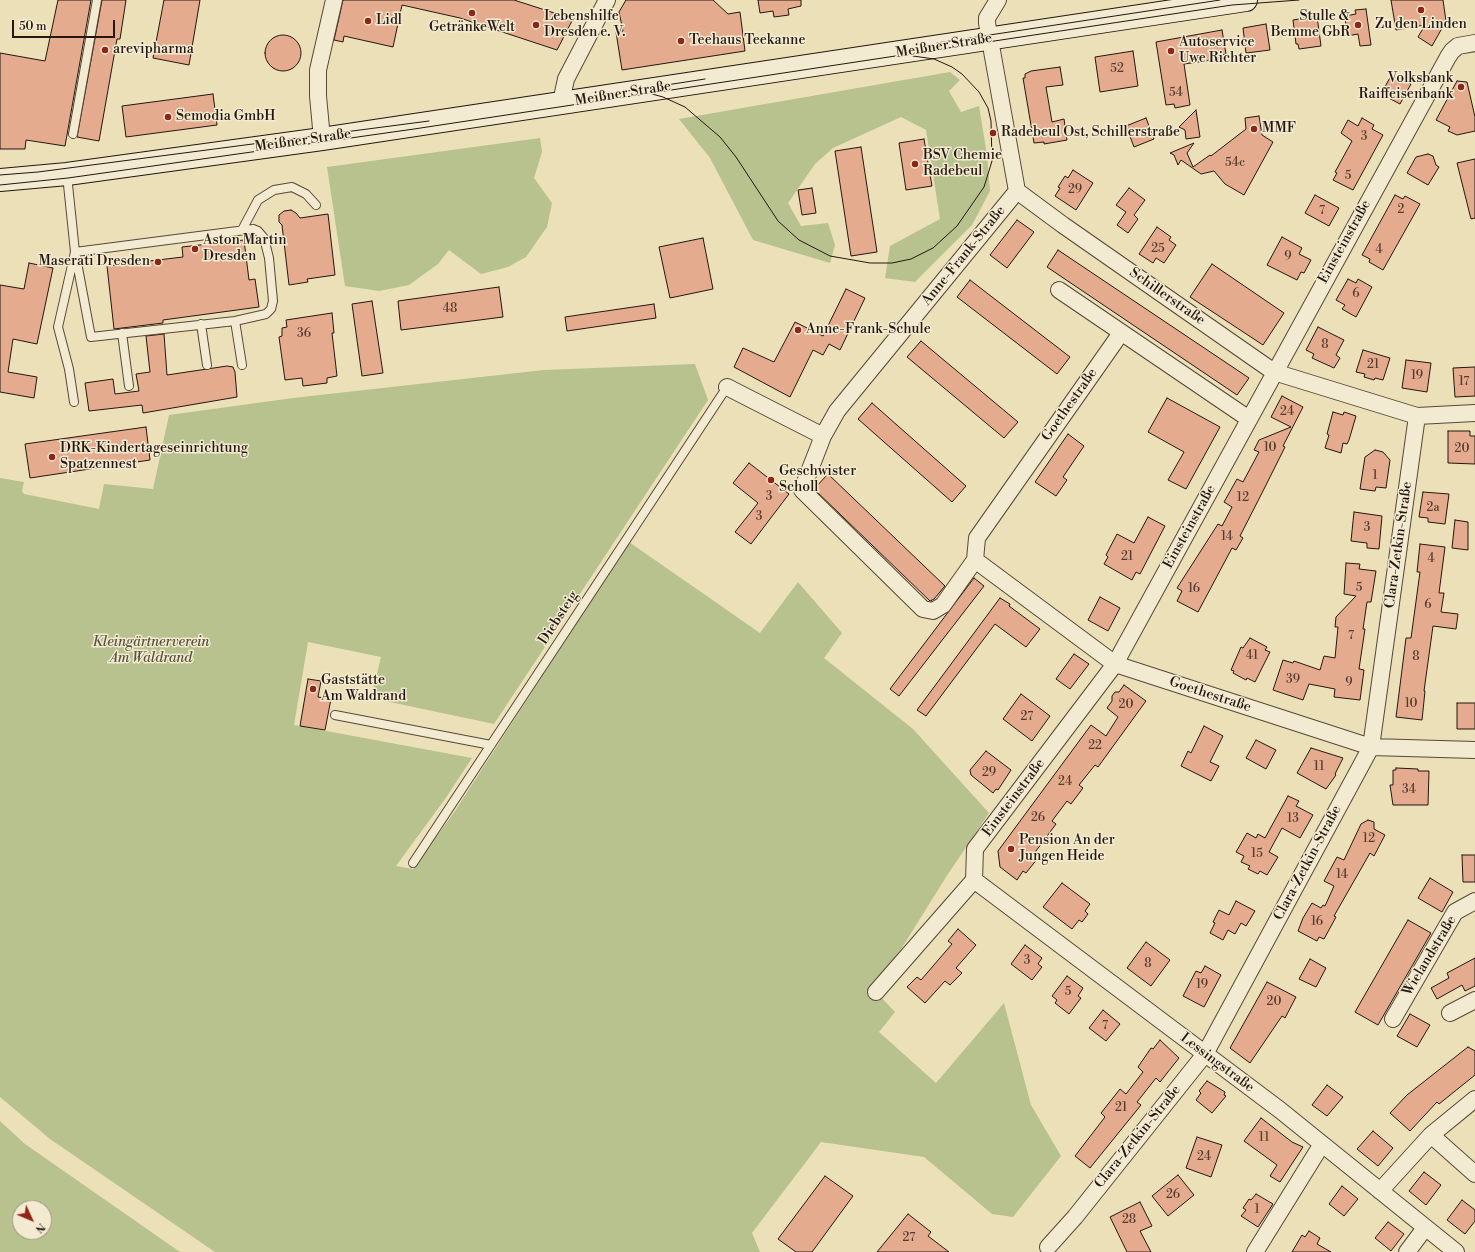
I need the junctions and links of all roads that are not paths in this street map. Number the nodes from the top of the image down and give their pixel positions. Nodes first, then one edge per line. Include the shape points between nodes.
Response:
1 (97, 0) edge
2 (334, 0) edge
3 (607, 0) edge
4 (998, 0) edge
5 (1246, 0) edge
6 (990, 39) junction
7 (1475, 43) edge
8 (564, 103) junction
9 (73, 134) dead end
10 (322, 138) junction
11 (67, 174) junction
12 (0, 180) edge
13 (1017, 191) junction
14 (316, 205) dead end
15 (242, 230) junction
16 (75, 252) junction
17 (1059, 290) dead end
18 (235, 321) junction
19 (201, 324) junction
20 (122, 333) junction
21 (1121, 333) junction
22 (207, 365) dead end
23 (242, 365) dead end
24 (1274, 372) junction
25 (129, 386) dead end
26 (727, 387) joint
27 (74, 402) dead end
28 (1475, 414) edge
29 (1417, 416) junction
30 (1249, 420) junction
31 (823, 436) junction
32 (975, 560) junction
33 (1115, 664) junction
34 (335, 715) dead end
35 (491, 745) junction
36 (1371, 747) junction
37 (1475, 750) edge
38 (413, 863) dead end
39 (974, 880) junction
40 (1474, 905) edge
41 (876, 992) dead end
42 (1475, 1000) edge
43 (1450, 1013) dead end
44 (1393, 1019) dead end
45 (1205, 1054) junction
46 (1475, 1099) edge
47 (1431, 1135) junction
48 (1322, 1144) junction
49 (1475, 1174) edge
50 (1380, 1191) junction
51 (1425, 1228) junction
52 (1048, 1247) dead end
53 (1255, 1252) edge
54 (1407, 1252) edge
55 (1456, 1252) edge

1 - 9 lane
2 - 10 street via 318,70
3 - 8 street via 566,78
4 - 6 street via 987,18
5 - 6 main road, Meißner Straße
6 - 8 main road, Meißner Straße
6 - 13 street
7 - 24 street, Einsteinstraße via 1458,46 1452,51
8 - 10 main road, Meißner Straße
10 - 11 main road, Meißner Straße
11 - 12 main road, Meißner Straße
11 - 16 lane
13 - 24 street, Schillerstraße
13 - 31 street, Anne-Frank-Straße via 837,411
14 - 15 lane via 306,194 292,187 274,190 258,200
15 - 16 lane
15 - 18 lane via 258,231 264,238 274,301 266,314
16 - 20 lane via 91,337
16 - 27 lane via 58,327
17 - 21 street
18 - 19 lane
18 - 23 lane
19 - 20 lane
19 - 22 lane
20 - 25 lane
21 - 30 street
21 - 32 street, Goethestraße via 977,538
24 - 29 street, Schillerstraße
24 - 30 street, Einsteinstraße
26 - 31 street
26 - 35 lane, Diebsteig
28 - 29 street, Schillerstraße
29 - 36 street, Clara-Zetkin-Straße
30 - 33 street, Einsteinstraße
31 - 32 street, Anne-Frank-Straße via 802,490 923,609 933,611 943,605
32 - 33 street, Goethestraße
33 - 36 street, Goethestraße
33 - 39 street, Einsteinstraße via 975,849
34 - 35 lane
35 - 38 lane, Diebsteig
36 - 37 street, Goethestraße
36 - 45 street, Clara-Zetkin-Straße
39 - 41 street
39 - 45 street, Lessingstraße
40 - 44 street, Wielandstraße via 1455,912
42 - 43 street
45 - 48 street, Lessingstraße
45 - 52 street, Clara-Zetkin-Straße via 1080,1211
46 - 47 street
47 - 49 street
47 - 50 street
48 - 50 street, Lessingstraße
48 - 53 street
50 - 51 street, Lessingstraße
51 - 54 street
51 - 55 street, Lessingstraße

